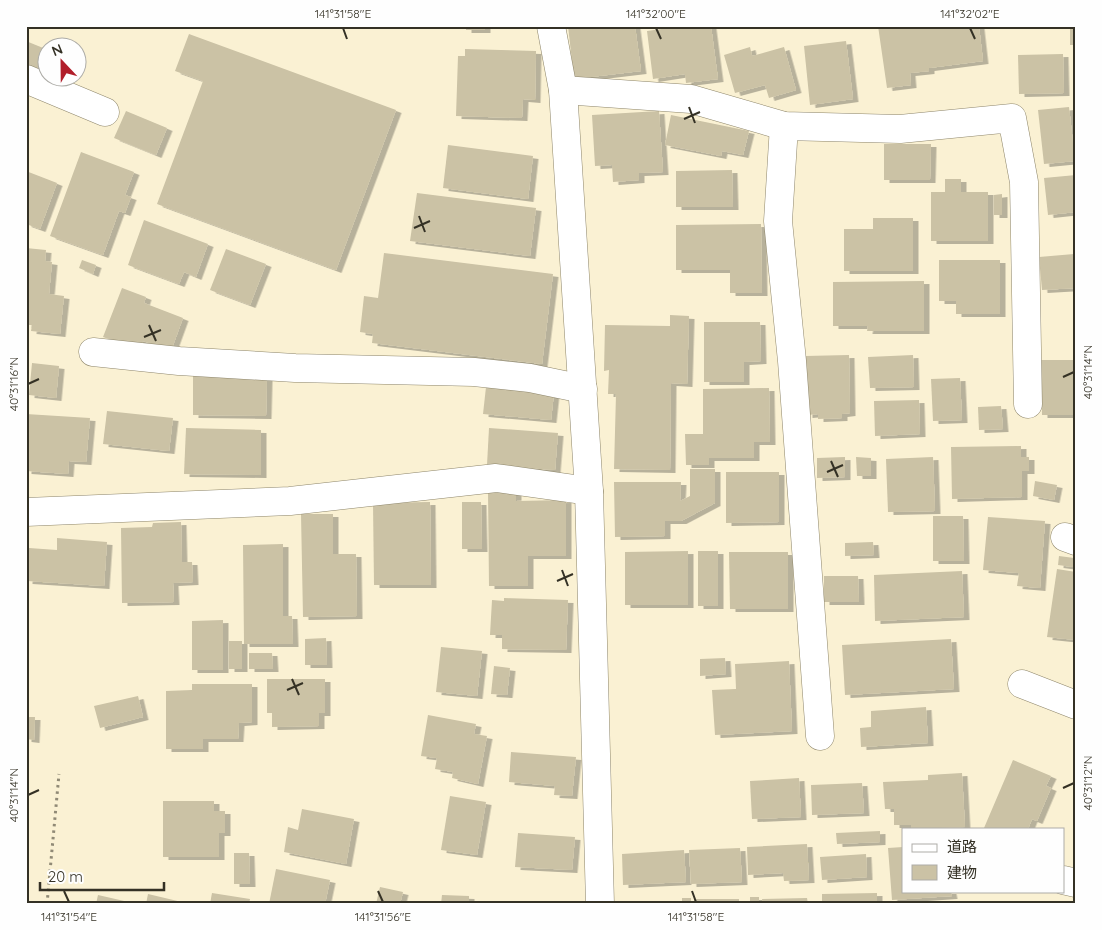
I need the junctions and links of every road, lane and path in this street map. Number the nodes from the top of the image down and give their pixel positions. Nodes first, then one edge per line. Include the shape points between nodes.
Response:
1 (550, 26) edge
2 (26, 79) edge
3 (563, 90) junction
4 (105, 112) dead end
5 (784, 126) junction
6 (93, 352) dead end
7 (583, 389) junction
8 (1028, 404) dead end
9 (589, 491) junction
10 (26, 512) edge
11 (1022, 684) dead end
12 (1076, 705) edge
13 (820, 736) dead end
14 (59, 774) dead end
15 (47, 904) edge
16 (600, 904) edge

1 - 3 street
2 - 4 street
3 - 5 street via 691,99
3 - 7 street
5 - 8 street via 900,129 1012,118 1024,182
5 - 13 street via 778,221 792,361
6 - 7 street via 285,367 474,372 530,378
7 - 9 street
9 - 10 street via 496,478 290,501
9 - 16 street
11 - 12 street
14 - 15 path

